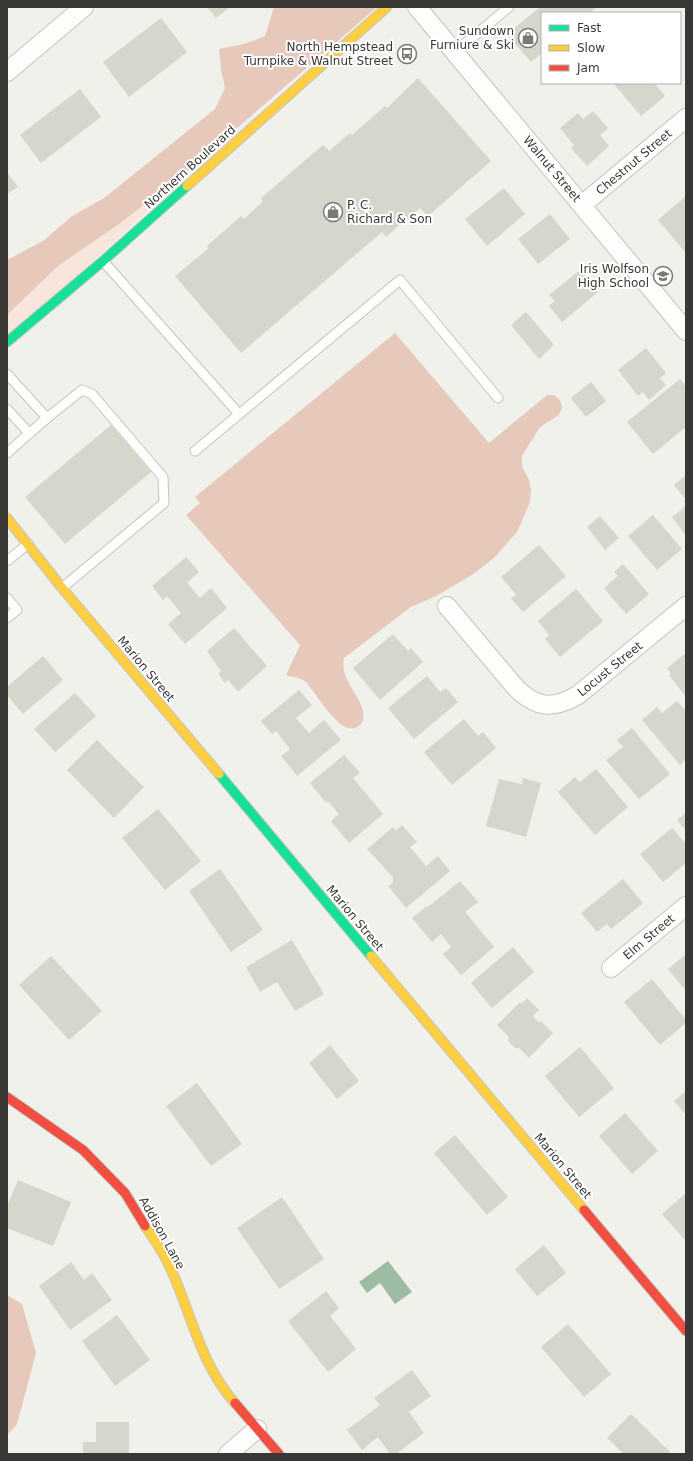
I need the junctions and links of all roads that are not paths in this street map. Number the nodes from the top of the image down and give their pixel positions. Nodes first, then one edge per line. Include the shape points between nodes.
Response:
1 (84, 7) edge
2 (386, 7) edge
3 (417, 7) edge
4 (509, 7) edge
5 (455, 52) junction
6 (7, 72) edge
7 (686, 118) edge
8 (582, 205) junction
9 (103, 261) junction
10 (686, 331) edge
11 (7, 342) edge
12 (7, 374) edge
13 (498, 398) dead end
14 (7, 409) edge
15 (239, 414) junction
16 (47, 418) junction
17 (29, 433) junction
18 (195, 451) dead end
19 (7, 453) edge
20 (7, 518) edge
21 (28, 544) junction
22 (7, 561) edge
23 (62, 588) junction
24 (7, 598) edge
25 (447, 606) dead end
26 (686, 606) edge
27 (7, 618) edge
28 (686, 906) edge
29 (611, 968) dead end
30 (7, 1098) edge
31 (686, 1331) edge
32 (257, 1429) junction
33 (228, 1454) edge
34 (279, 1454) edge

1 - 6 street
2 - 9 street, Northern Boulevard
3 - 5 street, Walnut Street
4 - 5 lane
5 - 8 street, Walnut Street
7 - 8 street, Chestnut Street
8 - 10 street, Walnut Street
9 - 11 street, Northern Boulevard
9 - 15 lane
12 - 16 lane
13 - 15 lane via 400,280
14 - 17 lane
15 - 18 lane
16 - 17 lane
16 - 23 lane via 82,390 92,394 163,477 164,503
17 - 19 lane
20 - 21 street, Marion Street
21 - 22 lane
21 - 23 street, Marion Street
23 - 31 street, Marion Street
24 - 27 lane via 17,610
25 - 26 street, Locust Street via 516,688 527,698 546,706 578,696
28 - 29 street, Elm Street
30 - 32 street, Addison Lane via 83,1150 125,1193 168,1263 205,1358 228,1396
32 - 33 street
32 - 34 street, Addison Lane

